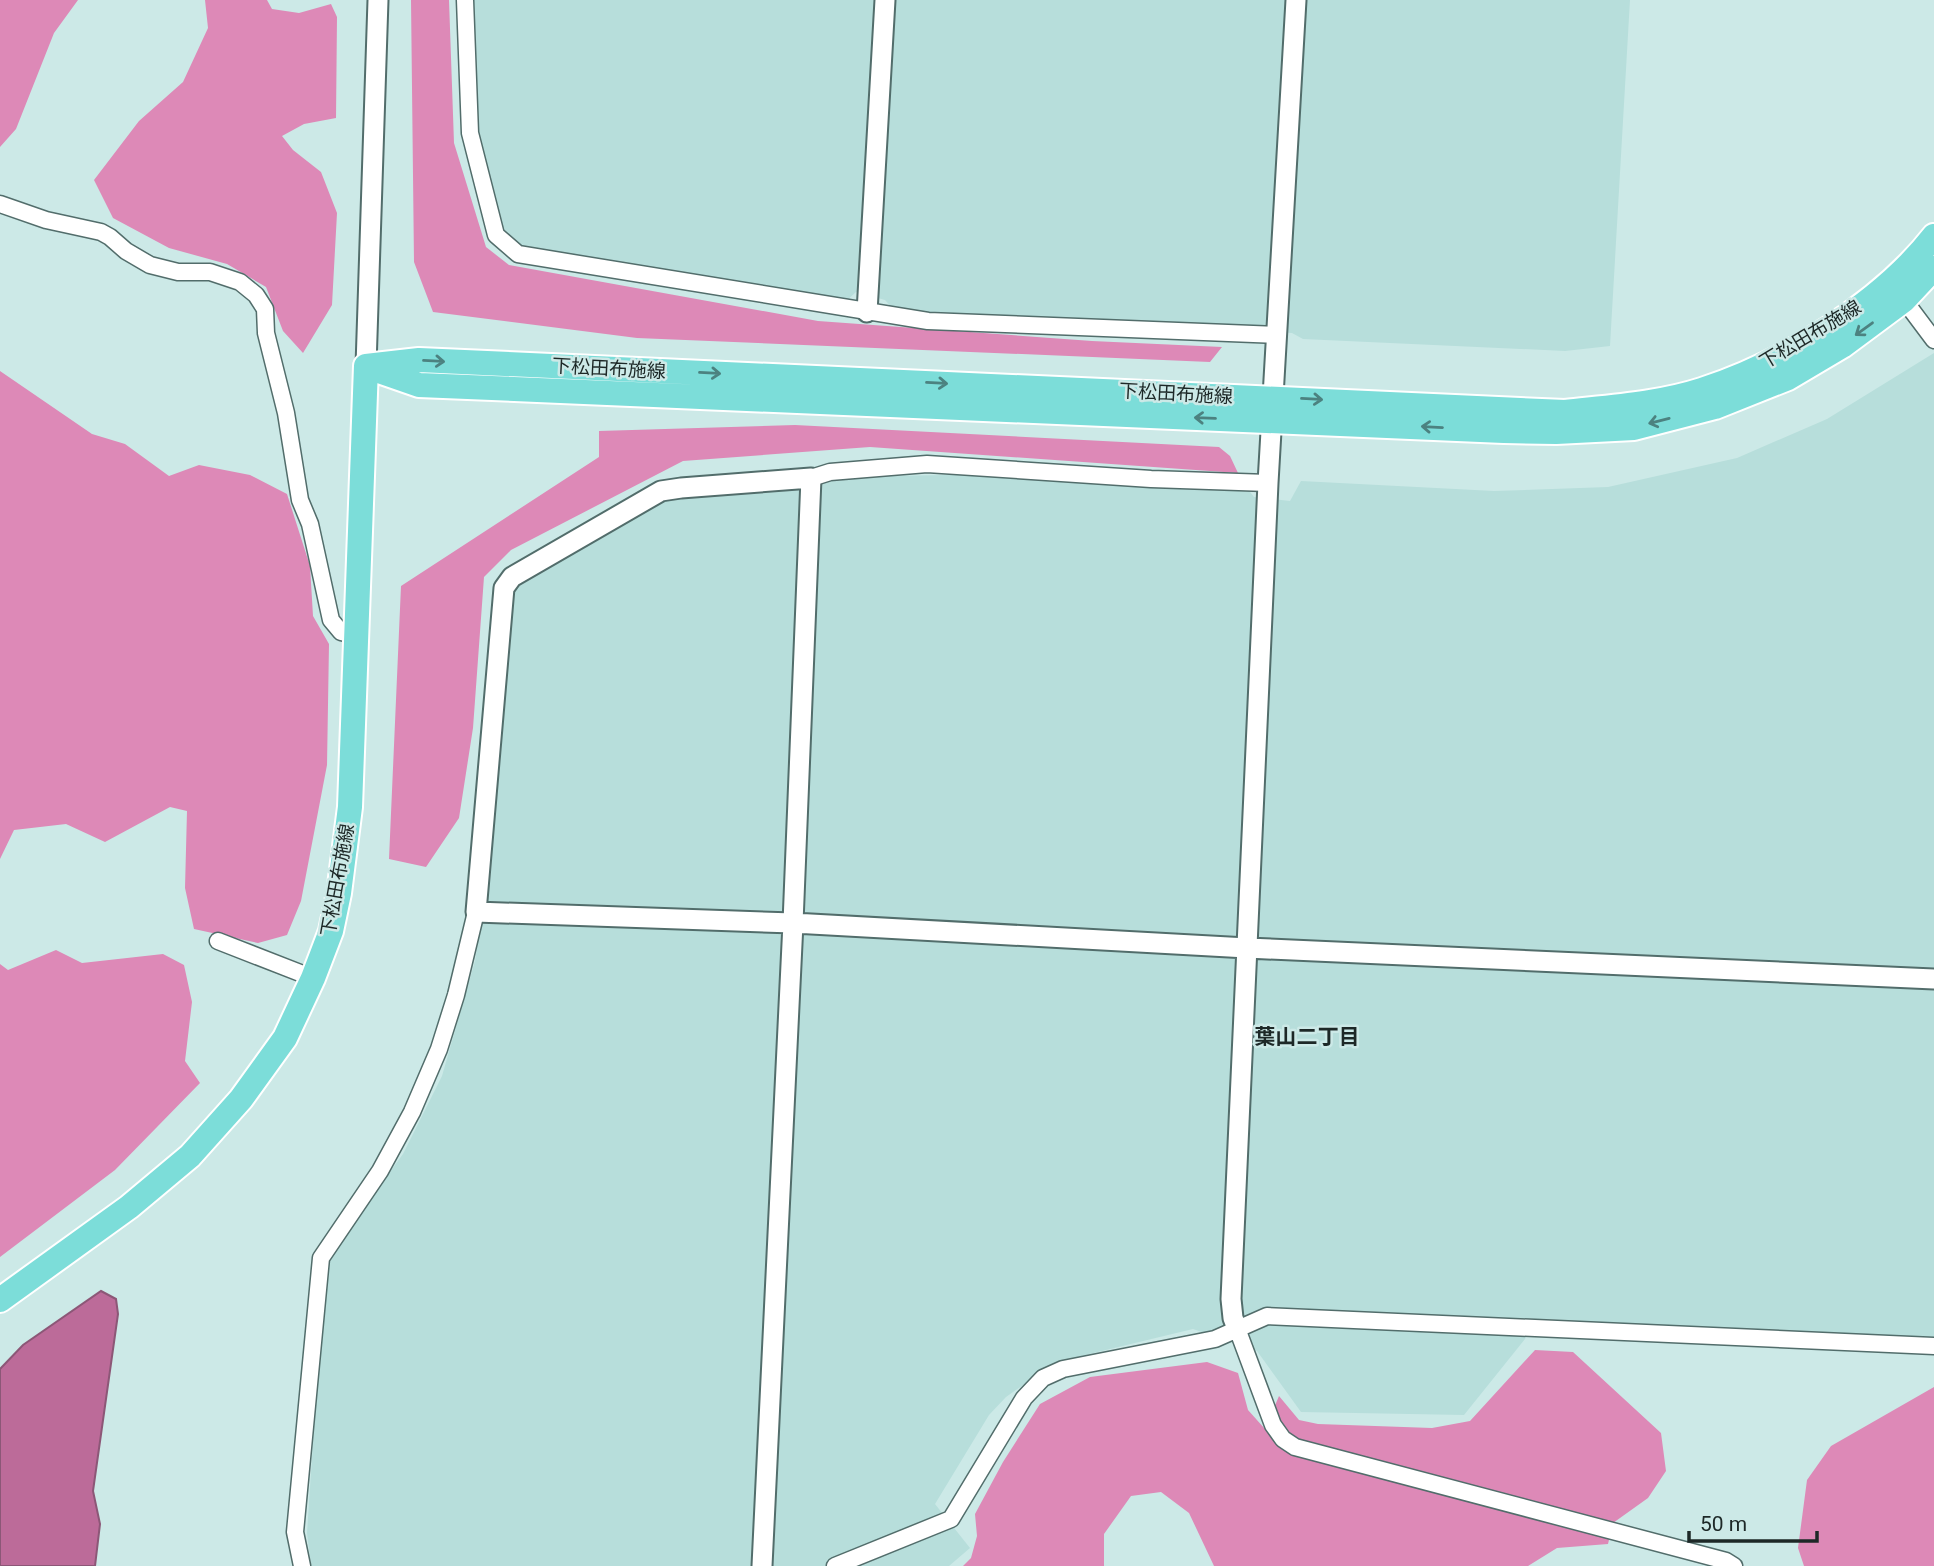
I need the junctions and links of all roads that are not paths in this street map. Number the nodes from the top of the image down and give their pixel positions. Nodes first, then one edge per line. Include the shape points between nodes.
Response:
1 (378, 0) edge
2 (465, 0) edge
3 (886, 0) edge
4 (1296, 0) edge
5 (0, 204) edge
6 (1934, 236) edge
7 (1934, 268) edge
8 (1904, 300) junction
9 (867, 312) junction
10 (1277, 335) junction
11 (1934, 340) edge
12 (366, 366) junction
13 (1273, 409) junction
14 (811, 478) junction
15 (1268, 483) junction
16 (354, 635) junction
17 (476, 912) junction
18 (793, 923) junction
19 (218, 941) dead end
20 (1247, 948) junction
21 (313, 978) junction
22 (1934, 979) edge
23 (0, 1300) edge
24 (1238, 1331) junction
25 (1934, 1346) edge
26 (302, 1566) edge
27 (762, 1566) edge
28 (835, 1566) edge
29 (1734, 1566) edge

1 - 12 street
2 - 9 street via 470,133 496,235 517,254
3 - 9 street
4 - 10 street
5 - 16 street via 101,232 150,265 178,272 210,272 240,282 256,295 265,309 300,500 310,524 331,620 341,632
13 -> 6 main road, 下松田布施線 via 1565,412 1701,391 1776,360 1831,326 1886,285
7 - 8 main road, 下松田布施線
8 - 11 street
8 -> 13 main road, 下松田布施線 via 1842,346 1788,378 1715,407 1634,428 1556,432
9 - 10 street via 928,321
10 - 13 street
12 - 13 main road, 下松田布施線 via 419,360
12 - 16 main road, 下松田布施線
13 - 15 street
14 - 15 street via 830,472 928,464
14 - 17 street via 662,491 512,577 504,588
14 - 18 street
15 - 20 street
16 - 21 main road, 下松田布施線 via 350,807 331,931
17 - 18 street
17 - 26 street via 439,1049 412,1112 380,1171 321,1258 295,1532
18 - 20 street
18 - 27 street
19 - 21 street
20 - 22 street
20 - 24 street via 1231,1299
21 - 23 main road, 下松田布施線 via 285,1038 241,1099 190,1156 129,1207
24 - 25 street via 1268,1316
24 - 28 street via 1063,1369 1043,1378 1024,1398 951,1519
24 - 29 street via 1273,1425 1295,1447

